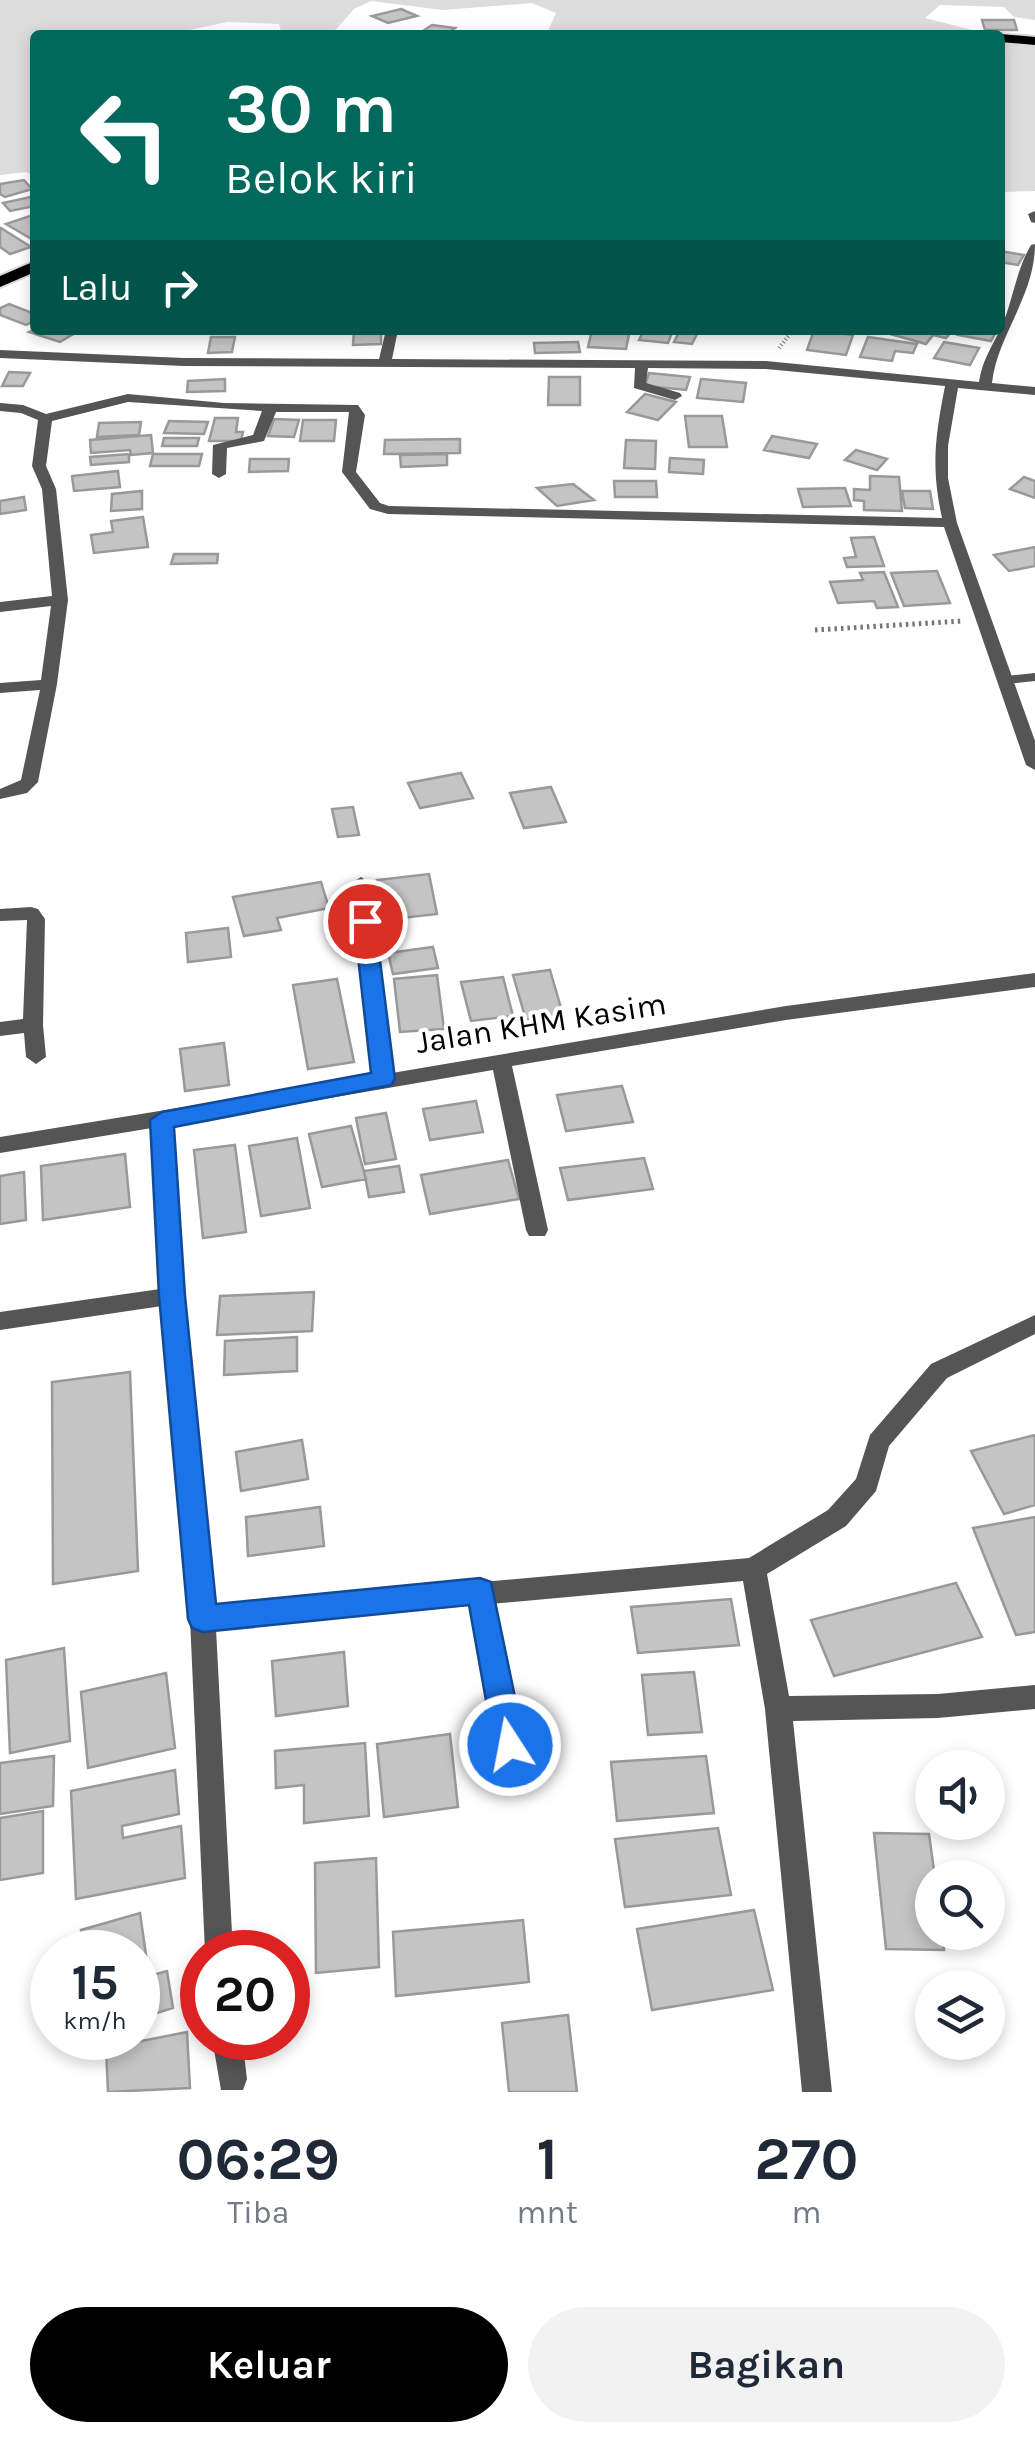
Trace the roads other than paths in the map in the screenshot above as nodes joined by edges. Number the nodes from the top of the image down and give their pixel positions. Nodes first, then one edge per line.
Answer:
1 (1005, 38) edge
2 (1035, 40) edge
3 (1035, 248) edge
4 (30, 268) edge
5 (0, 282) edge
6 (1005, 327) edge
7 (391, 335) edge
8 (1001, 335) edge
9 (0, 354) edge
10 (385, 362) junction
11 (642, 362) junction
12 (952, 384) junction
13 (985, 387) junction
14 (1035, 391) edge
15 (676, 396) dead end
16 (271, 406) junction
17 (0, 407) edge
18 (46, 418) junction
19 (219, 474) dead end
20 (950, 522) junction
21 (60, 600) junction
22 (0, 607) edge
23 (1035, 676) edge
24 (1006, 680) junction
25 (49, 684) junction
26 (0, 688) edge
27 (1035, 765) edge
28 (0, 794) edge
29 (361, 883) dead end
30 (0, 915) edge
31 (1035, 980) edge
32 (34, 1025) junction
33 (0, 1029) edge
34 (36, 1057) dead end
35 (501, 1061) junction
36 (383, 1079) junction
37 (162, 1120) junction
38 (0, 1146) edge
39 (537, 1230) dead end
40 (172, 1296) junction
41 (0, 1321) edge
42 (1035, 1324) edge
43 (753, 1569) junction
44 (480, 1591) junction
45 (203, 1619) junction
46 (1035, 1696) edge
47 (778, 1709) junction
48 (510, 1745) dead end
49 (218, 1930) edge
50 (230, 2060) edge
51 (232, 2079) dead end
52 (817, 2092) edge

1 - 2 highway
3 - 6 street
4 - 5 highway
7 - 10 street
8 - 13 street
9 - 10 street
10 - 11 street
11 - 12 street
11 - 15 street
12 - 13 street
12 - 20 street
13 - 14 street
16 - 18 street
16 - 19 street
16 - 20 street
17 - 18 street
18 - 21 street
20 - 24 street
21 - 22 street
21 - 25 street
23 - 24 lane
24 - 27 street
25 - 26 street
25 - 28 street
29 - 36 street
30 - 32 street
31 - 35 street, Jalan KHM Kasim
32 - 33 street
32 - 34 street
35 - 36 street, Jalan KHM Kasim
35 - 39 street
36 - 37 street, Jalan KHM Kasim
37 - 38 street, Jalan KHM Kasim
37 - 40 street
40 - 41 street
40 - 45 street
42 - 43 street
43 - 44 street
43 - 47 street
44 - 45 street
44 - 48 lane
45 - 49 street
46 - 47 street
47 - 52 street
50 - 51 street

